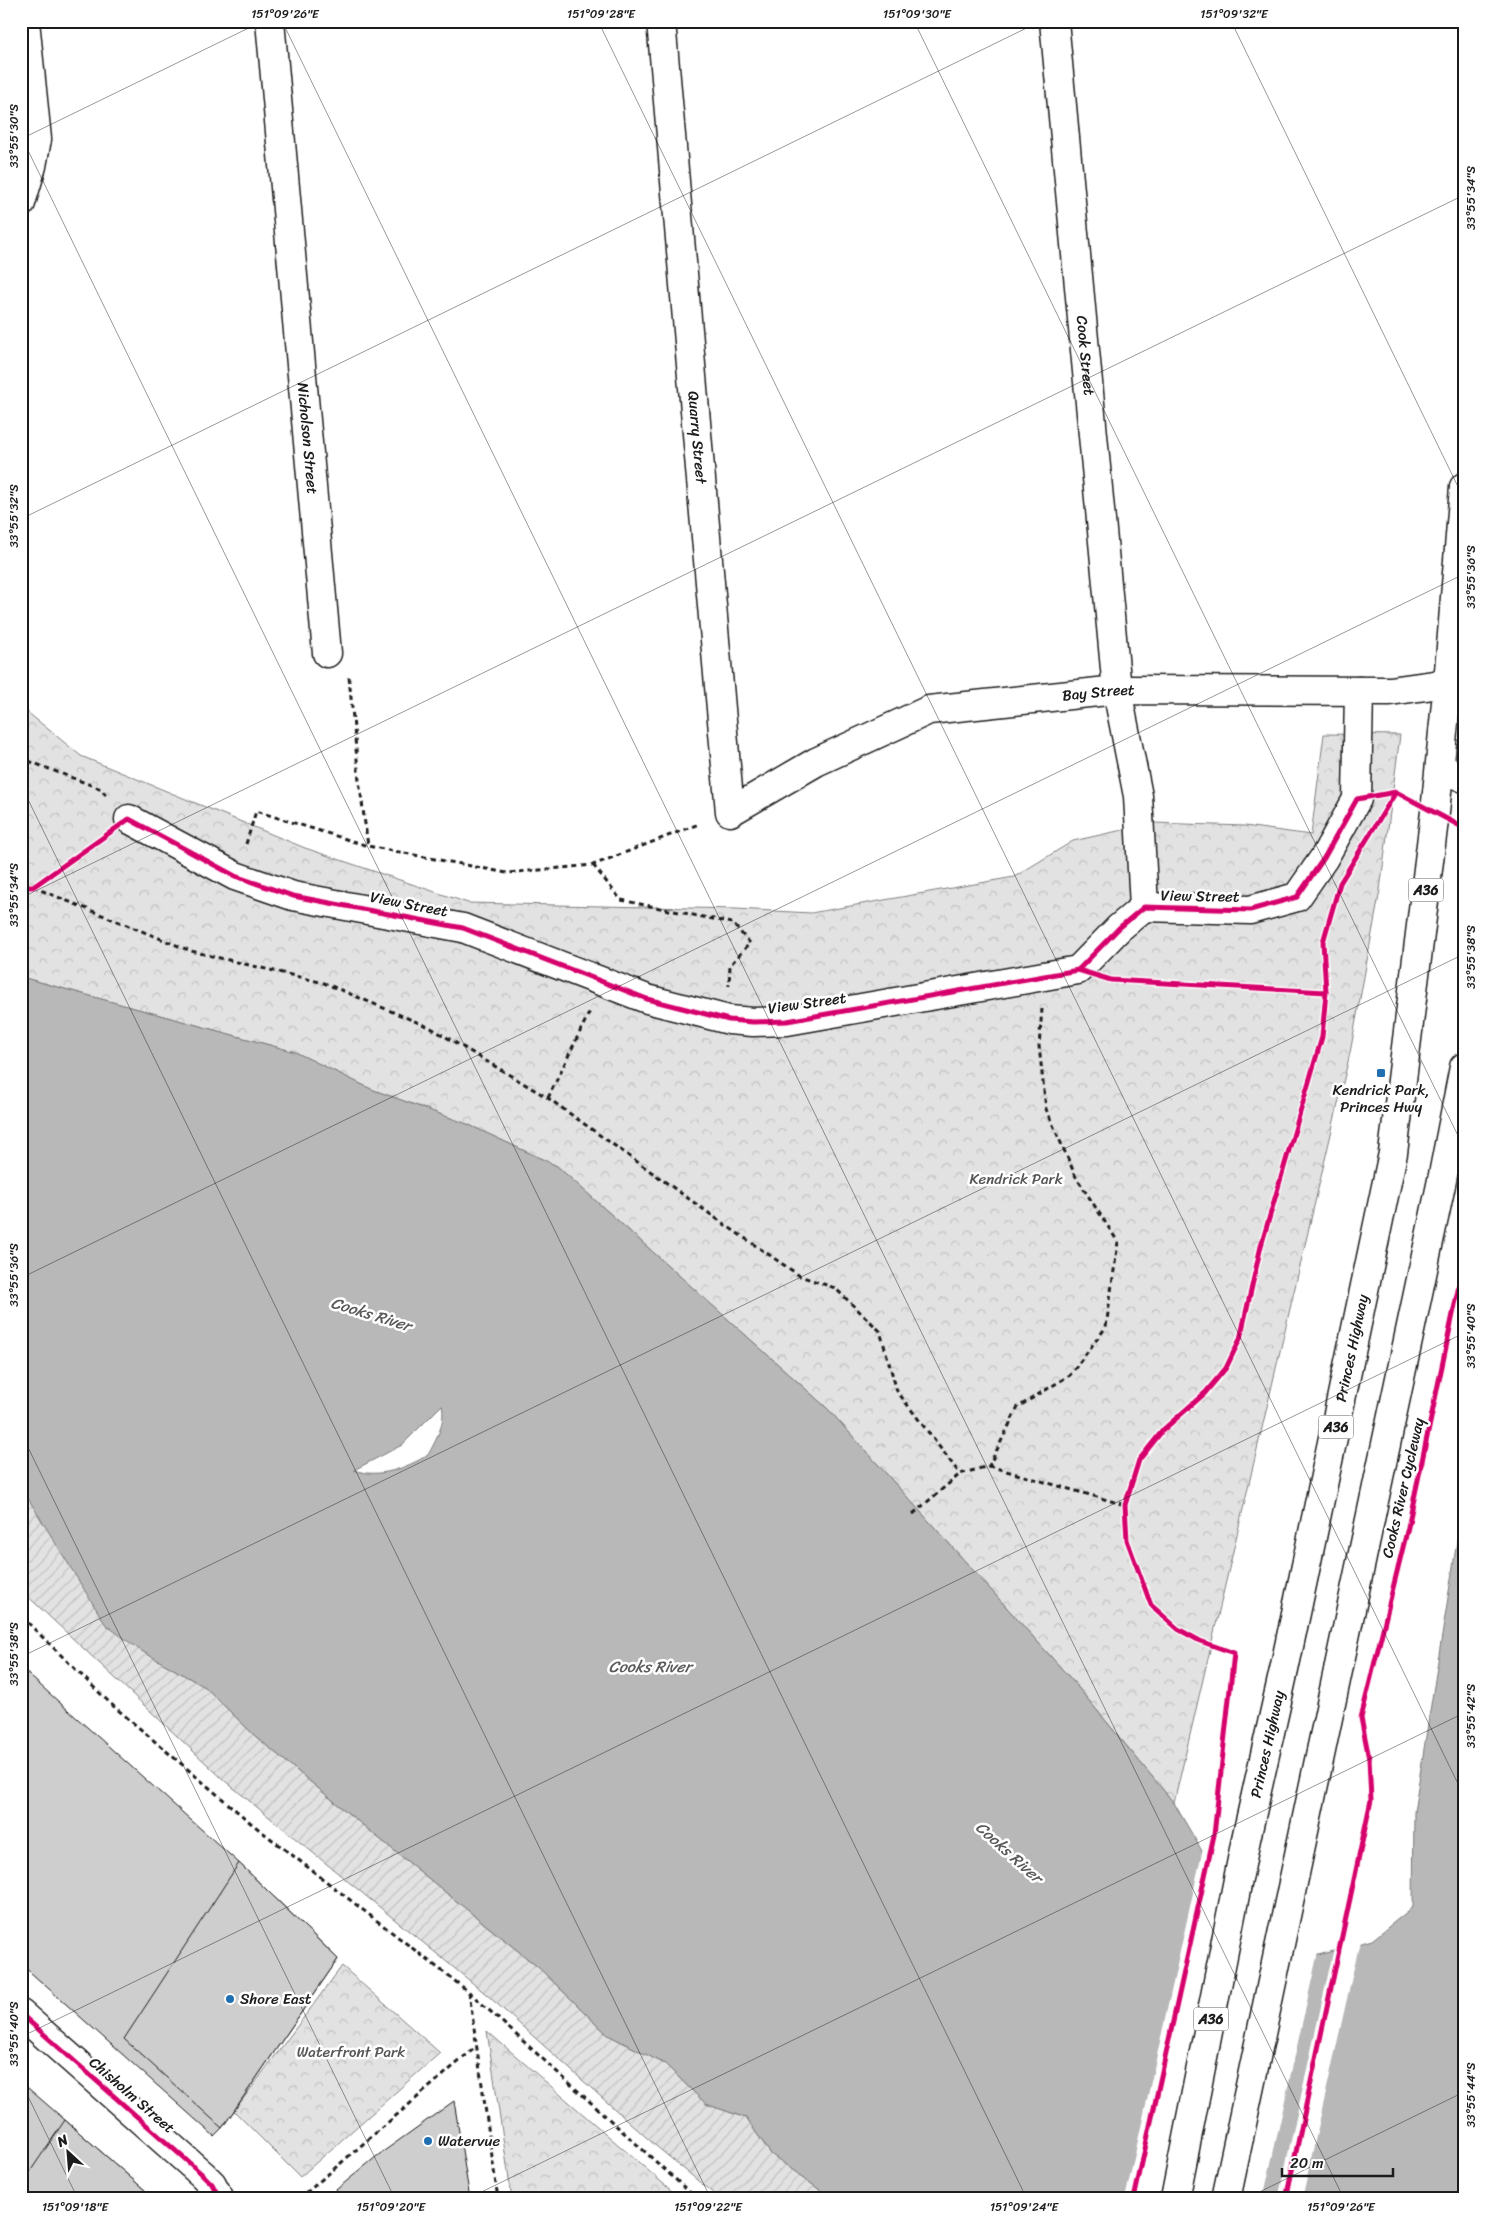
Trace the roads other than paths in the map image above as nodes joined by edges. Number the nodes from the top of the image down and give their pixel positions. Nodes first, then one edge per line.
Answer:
1 (25, 21) edge
2 (270, 21) edge
3 (661, 21) edge
4 (1054, 21) edge
5 (21, 203) edge
6 (1464, 487) edge
7 (327, 653) road end
8 (1448, 683) junction
9 (1117, 690) junction
10 (1359, 691) junction
11 (1452, 773) edge
12 (765, 790) joint
13 (129, 820) dead end
14 (1144, 907) junction
15 (1464, 1067) edge
16 (21, 2014) edge
17 (220, 2199) edge
18 (1175, 2199) edge
19 (1226, 2199) edge

1 - 5 main road
2 - 7 main road, Nicholson Street
3 - 12 main road, Quarry Street
4 - 9 main road, Cook Street
6 - 8 main road, Princes Highway / A36
8 - 10 main road, Bay Street
8 - 11 main road, Princes Highway / A36
9 - 10 main road, Bay Street
9 - 12 main road, Bay Street
9 - 14 main road, View Street
10 - 14 main road, View Street
11 - 18 main road, Princes Highway / A36
13 - 14 main road, View Street
15 - 19 main road
16 - 17 main road, Chisholm Street

